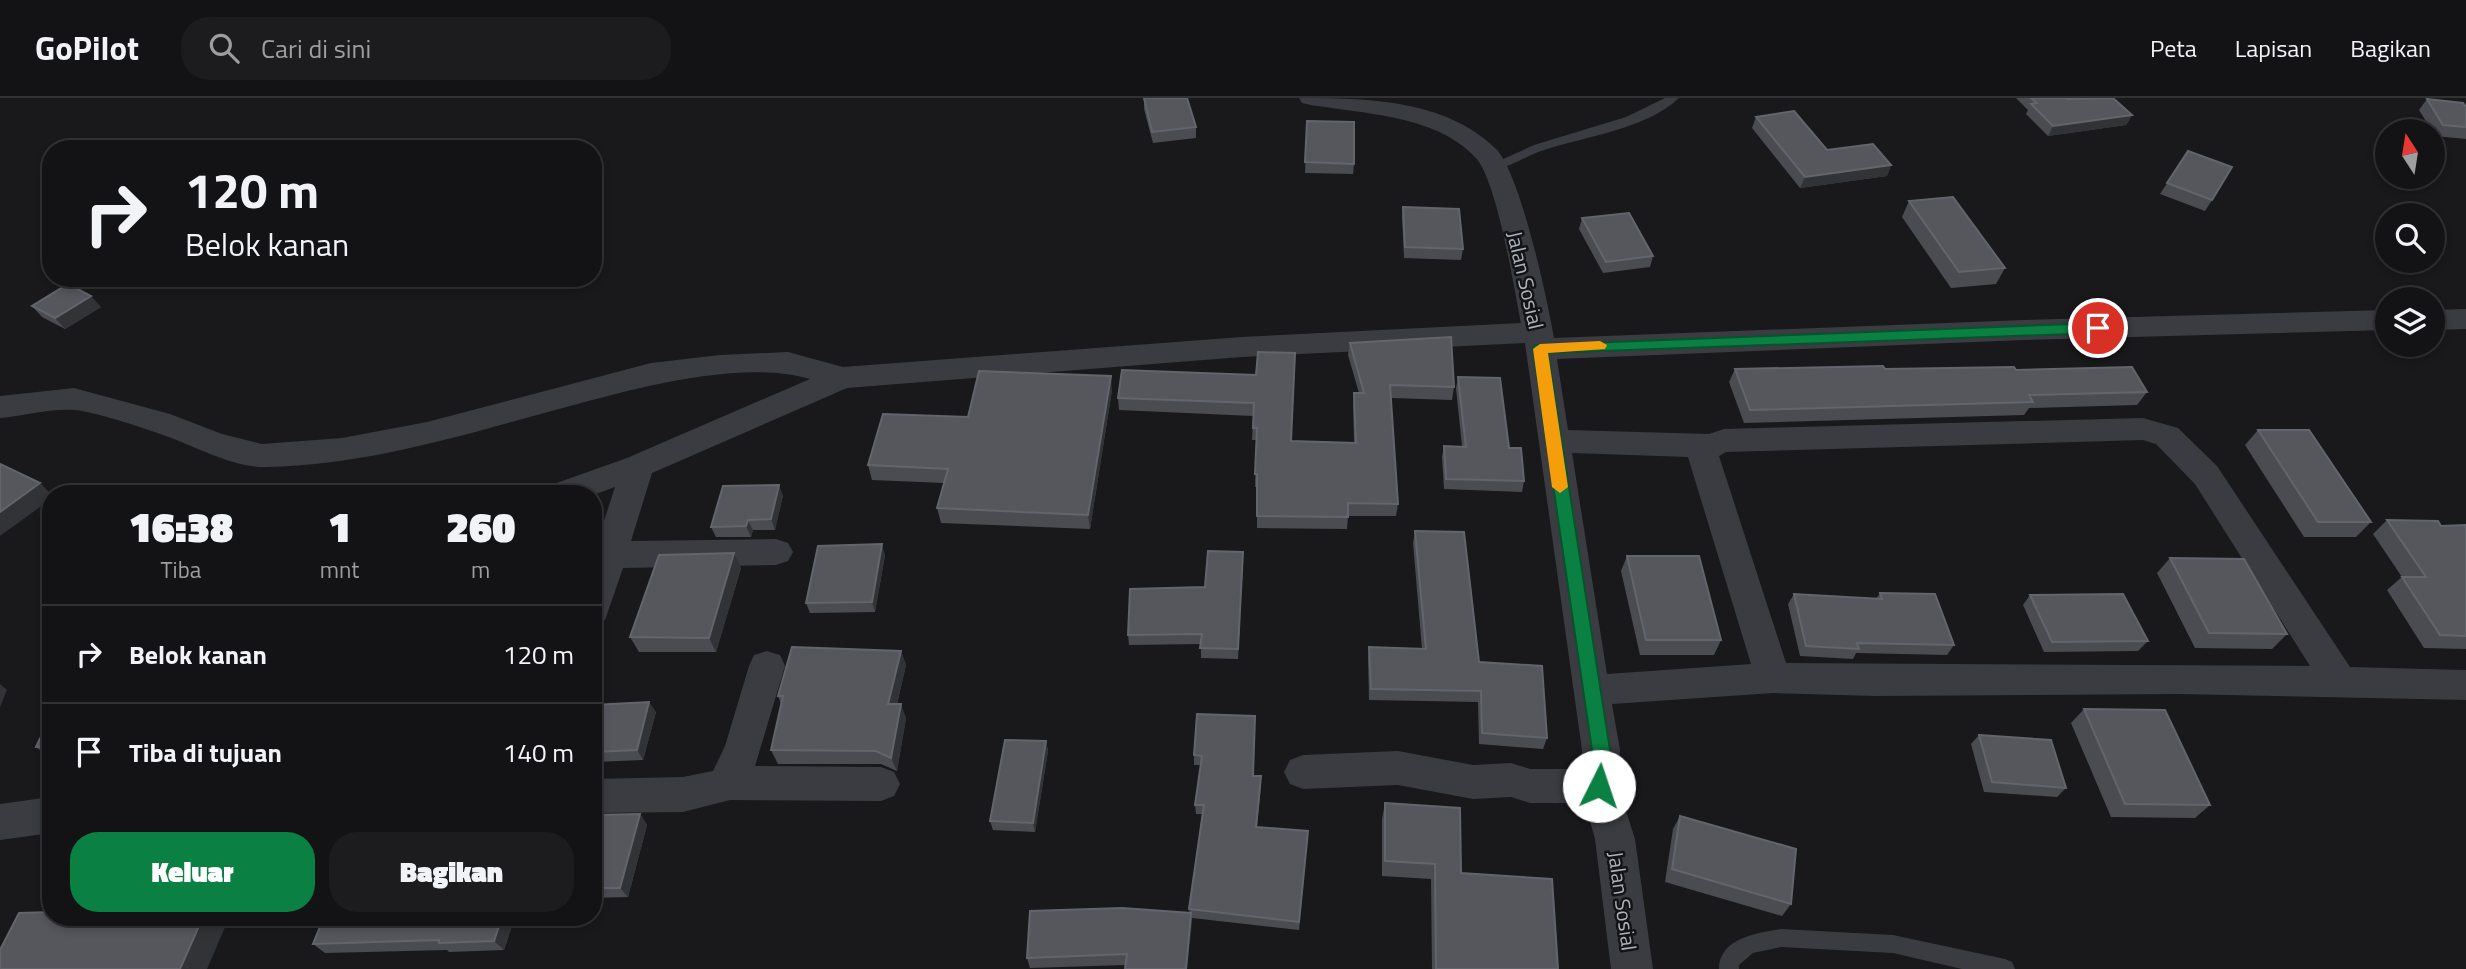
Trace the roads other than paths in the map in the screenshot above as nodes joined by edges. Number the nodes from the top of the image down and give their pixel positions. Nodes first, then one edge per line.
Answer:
1 (1311, 98) edge
2 (1672, 98) edge
3 (1410, 108) edge
4 (1494, 166) junction
5 (2466, 319) edge
6 (2375, 320) edge
7 (2445, 320) edge
8 (1539, 341) junction
9 (843, 378) junction
10 (0, 407) edge
11 (1553, 441) junction
12 (1710, 446) junction
13 (638, 466) junction
14 (586, 485) edge
15 (776, 552) dead end
16 (612, 555) junction
17 (602, 584) edge
18 (767, 666) dead end
19 (1773, 678) junction
20 (2341, 684) junction
21 (2466, 685) edge
22 (1591, 690) junction
23 (1303, 772) dead end
24 (726, 783) junction
25 (881, 784) dead end
26 (1599, 786) junction
27 (602, 796) edge
28 (42, 816) edge
29 (0, 822) edge
30 (1632, 969) edge
31 (1729, 969) edge
32 (2005, 969) edge

1 - 3 street, Jalan Sosial
2 - 4 lane
3 - 4 street, Jalan Sosial
4 - 8 street, Jalan Sosial
5 - 7 street
6 - 8 street
8 - 9 street
8 - 11 street, Jalan Sosial
9 - 10 street
9 - 13 street
11 - 12 street
11 - 22 street, Jalan Sosial
12 - 19 street
12 - 20 street
13 - 14 street
13 - 16 street
15 - 16 street
16 - 17 street
18 - 24 street
19 - 20 street
19 - 22 street
20 - 21 street
22 - 26 street, Jalan Sosial
23 - 26 street
24 - 25 street
24 - 27 street
26 - 30 street, Jalan Sosial
28 - 29 street
31 - 32 lane

